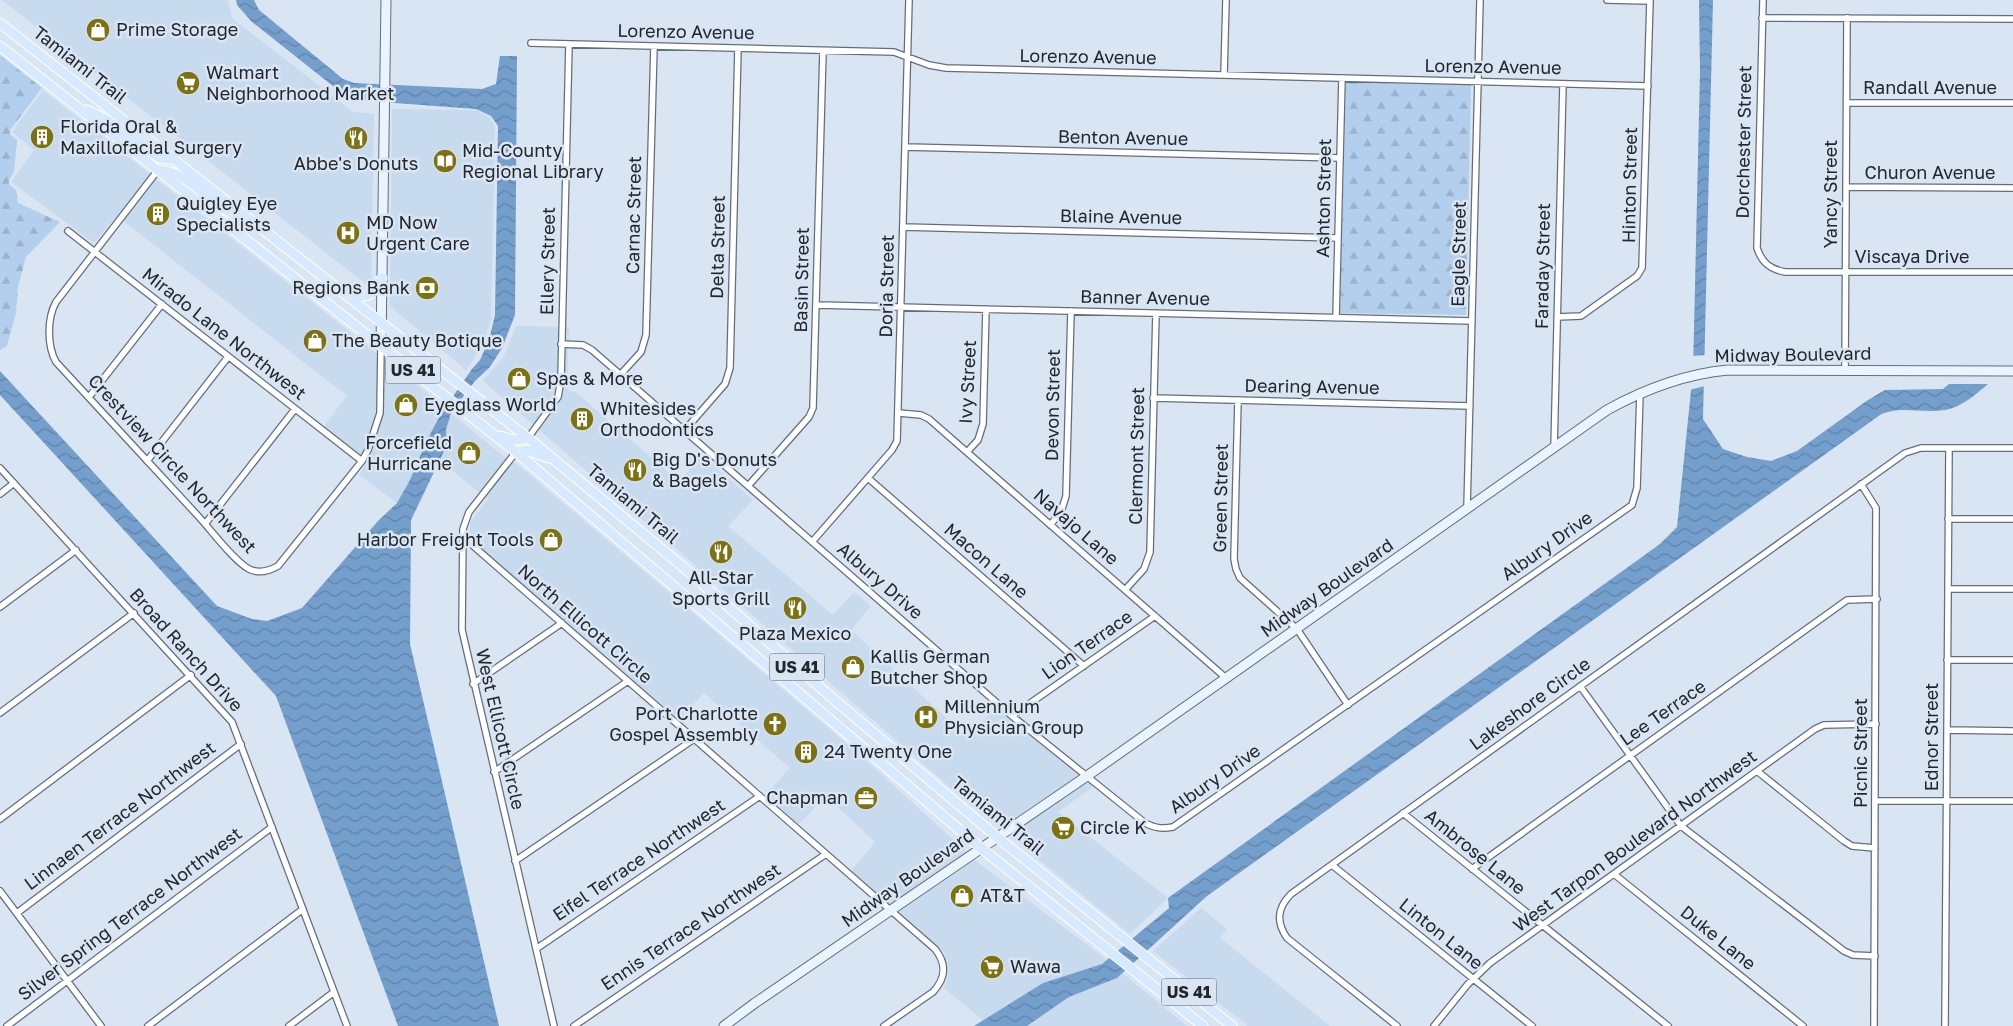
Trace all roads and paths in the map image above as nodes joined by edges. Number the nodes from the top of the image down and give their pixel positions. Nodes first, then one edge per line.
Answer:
1 (386, 0) edge
2 (909, 0) edge
3 (1226, 0) edge
4 (1480, 0) edge
5 (1607, 0) edge
6 (1763, 0) edge
7 (1650, 1) edge
8 (1762, 18) junction
9 (1847, 18) junction
10 (2013, 19) edge
11 (0, 23) edge
12 (531, 43) dead end
13 (569, 44) junction
14 (0, 46) edge
15 (654, 46) junction
16 (738, 48) junction
17 (823, 50) junction
18 (908, 58) junction
19 (1224, 75) junction
20 (1342, 78) junction
21 (1478, 82) junction
22 (1563, 84) junction
23 (1648, 86) junction
24 (67, 99) junction
25 (1847, 103) junction
26 (2013, 104) edge
27 (906, 147) junction
28 (1340, 158) junction
29 (174, 160) junction
30 (158, 170) junction
31 (1846, 187) junction
32 (2013, 188) edge
33 (903, 227) junction
34 (68, 231) dead end
35 (1338, 238) junction
36 (275, 239) junction
37 (95, 252) junction
38 (1782, 271) joint
39 (1846, 272) junction
40 (2013, 272) edge
41 (382, 278) junction
42 (352, 298) junction
43 (162, 304) junction
44 (817, 305) junction
45 (901, 307) junction
46 (986, 309) junction
47 (1071, 311) junction
48 (1156, 313) junction
49 (1336, 318) junction
50 (1557, 318) junction
51 (1472, 321) junction
52 (382, 322) junction
53 (561, 344) junction
54 (381, 345) junction
55 (228, 357) junction
56 (1845, 370) junction
57 (2013, 371) edge
58 (620, 375) junction
59 (1640, 393) junction
60 (89, 398) junction
61 (1153, 398) junction
62 (1238, 400) junction
63 (1470, 406) junction
64 (295, 409) junction
65 (899, 413) junction
66 (684, 431) junction
67 (494, 434) junction
68 (528, 438) junction
69 (1949, 448) junction
70 (2013, 448) edge
71 (1554, 449) junction
72 (516, 452) junction
73 (967, 452) junction
74 (147, 461) junction
75 (362, 461) junction
76 (557, 462) junction
77 (0, 468) edge
78 (868, 478) junction
79 (14, 483) junction
80 (1861, 484) junction
81 (748, 486) junction
82 (0, 494) edge
83 (1467, 510) junction
84 (1948, 518) junction
85 (2013, 519) edge
86 (205, 524) junction
87 (1050, 525) junction
88 (463, 537) junction
89 (812, 542) junction
90 (76, 550) junction
91 (1948, 589) junction
92 (1125, 590) junction
93 (2013, 590) edge
94 (1877, 599) junction
95 (0, 607) edge
96 (134, 613) junction
97 (1155, 616) junction
98 (562, 624) junction
99 (1297, 629) junction
100 (1947, 660) junction
101 (2013, 660) edge
102 (1084, 666) junction
103 (191, 676) junction
104 (1226, 678) junction
105 (628, 681) junction
106 (473, 684) junction
107 (1580, 686) junction
108 (1348, 705) junction
109 (0, 713) edge
110 (1012, 716) junction
111 (1876, 724) junction
112 (1947, 730) junction
113 (2013, 731) edge
114 (694, 739) junction
115 (241, 744) junction
116 (1630, 755) junction
117 (494, 772) junction
118 (1757, 772) junction
119 (1087, 776) junction
120 (760, 796) junction
121 (1876, 801) junction
122 (1946, 801) junction
123 (2013, 801) edge
124 (1403, 814) junction
125 (0, 819) edge
126 (1681, 826) junction
127 (272, 827) junction
128 (997, 837) junction
129 (981, 848) junction
130 (1875, 848) junction
131 (826, 854) junction
132 (515, 861) junction
133 (1332, 865) junction
134 (1472, 868) junction
135 (1614, 874) junction
136 (0, 891) edge
137 (303, 909) junction
138 (891, 910) junction
139 (17, 913) junction
140 (1543, 926) junction
141 (536, 949) junction
142 (1875, 956) junction
143 (1473, 978) junction
144 (67, 980) junction
145 (334, 992) junction
146 (7, 1026) edge
147 (101, 1026) edge
148 (148, 1026) edge
149 (289, 1026) edge
150 (347, 1026) edge
151 (554, 1026) edge
152 (574, 1026) edge
153 (724, 1026) edge
154 (884, 1026) edge
155 (1202, 1026) edge
156 (1232, 1026) edge
157 (1397, 1026) edge
158 (1434, 1026) edge
159 (1532, 1026) edge
160 (1668, 1026) edge
161 (1803, 1026) edge
162 (1874, 1026) edge
163 (1945, 1026) edge

1 - 41 street
2 - 18 street, Doria Street
3 - 19 street
4 - 21 street, Eagle Street
5 - 7 street
6 - 8 street, Dorchester Street
7 - 23 street, Hinton Street
8 - 9 street
8 - 38 street, Dorchester Street
9 - 10 street
9 - 25 street, Yancy Street
11 - 29 main road, Tamiami Trail / US 41
12 - 13 street, Lorenzo Avenue
13 - 15 street, Lorenzo Avenue
13 - 53 street, Ellery Street
14 - 24 main road, Tamiami Trail / US 41
15 - 16 street, Lorenzo Avenue
15 - 58 street, Carnac Street
16 - 17 street, Lorenzo Avenue
16 - 66 street, Delta Street
17 - 18 street, Lorenzo Avenue
17 - 44 street, Basin Street
18 - 19 street, Lorenzo Avenue
18 - 27 street, Doria Street
19 - 20 street, Lorenzo Avenue
20 - 21 street, Lorenzo Avenue
20 - 28 street, Ashton Street
21 - 22 street, Lorenzo Avenue
21 - 51 street, Eagle Street
22 - 23 street, Lorenzo Avenue
22 - 50 street, Faraday Street
23 - 50 street, Hinton Street
24 - 29 main road
24 - 30 main road, Tamiami Trail / US 41
25 - 26 street, Randall Avenue
25 - 31 street, Yancy Street
27 - 28 street, Benton Avenue
27 - 33 street, Doria Street
28 - 35 street, Ashton Street
29 - 36 main road, Tamiami Trail / US 41
30 - 36 main road
30 - 37 street, Crestview Circle Northwest
30 - 54 main road, Tamiami Trail / US 41
31 - 32 street, Churon Avenue
31 - 39 street, Yancy Street
33 - 35 street, Blaine Avenue
33 - 45 street, Doria Street
34 - 37 street, Mirado Lane Northwest
35 - 49 street, Ashton Street
36 - 42 main road, Tamiami Trail / US 41
37 - 43 street, Mirado Lane Northwest
37 - 60 street, Crestview Circle Northwest
38 - 39 street, Viscaya Drive
39 - 40 street, Viscaya Drive
39 - 56 street, Yancy Street
41 - 42 main road
41 - 52 street
42 - 52 main road, Tamiami Trail / US 41
43 - 55 street, Mirado Lane Northwest
43 - 60 street
44 - 45 street, Banner Avenue
44 - 81 street, Basin Street
45 - 46 street, Banner Avenue
45 - 65 street, Doria Street
46 - 47 street, Banner Avenue
46 - 73 street, Ivy Street
47 - 48 street, Banner Avenue
47 - 87 street, Devon Street
48 - 49 street, Banner Avenue
48 - 61 street, Clermont Street
49 - 51 street, Banner Avenue
50 - 71 street, Faraday Street
51 - 63 street, Eagle Street
52 - 54 street
52 - 68 main road, Tamiami Trail / US 41
53 - 58 street, Albury Drive
53 - 68 street, Ellery Street
54 - 67 main road, Tamiami Trail / US 41
54 - 75 street, Crestview Circle Northwest
55 - 64 street, Mirado Lane Northwest
55 - 74 street
56 - 57 street, Midway Boulevard
56 - 59 street, Midway Boulevard
58 - 66 street, Albury Drive
59 - 71 street, Midway Boulevard
59 - 108 street, Albury Drive
60 - 74 street, Crestview Circle Northwest
61 - 62 street, Dearing Avenue
61 - 92 street, Clermont Street
62 - 63 street, Dearing Avenue
62 - 99 street, Green Street
63 - 83 street, Eagle Street
64 - 75 street, Mirado Lane Northwest
64 - 86 street
65 - 73 street, Navajo Lane
65 - 78 street, Doria Street
66 - 81 street, Albury Drive
67 - 68 main road
67 - 72 main road, Tamiami Trail / US 41
68 - 76 main road, Tamiami Trail / US 41
69 - 70 street, Lakeshore Circle
69 - 80 street, Lakeshore Circle
69 - 84 street, Ednor Street
71 - 83 street, Midway Boulevard
72 - 76 main road
72 - 88 street, West Ellicott Circle
72 - 129 main road, Tamiami Trail / US 41
73 - 87 street, Navajo Lane
74 - 86 street, Crestview Circle Northwest
75 - 86 street, Crestview Circle Northwest
76 - 128 main road, Tamiami Trail / US 41
77 - 79 street, Broad Ranch Drive
78 - 89 street, Doria Street
78 - 102 street, Macon Lane
79 - 82 street
79 - 90 street, Broad Ranch Drive
80 - 94 street, Picnic Street
80 - 107 street, Lakeshore Circle
81 - 89 street, Albury Drive
83 - 99 street, Midway Boulevard
84 - 85 street
84 - 91 street, Ednor Street
87 - 92 street, Navajo Lane
88 - 98 street, North Ellicott Circle
88 - 106 street, West Ellicott Circle
89 - 110 street, Albury Drive
90 - 95 street
90 - 96 street, Broad Ranch Drive
91 - 93 street
91 - 100 street, Ednor Street
92 - 97 street, Navajo Lane
94 - 111 street, Picnic Street
94 - 116 street, Lee Terrace
96 - 103 street, Broad Ranch Drive
96 - 109 street
97 - 102 street, Lion Terrace
97 - 104 street, Navajo Lane
98 - 105 street, North Ellicott Circle
98 - 106 street
99 - 104 street, Midway Boulevard
99 - 108 street, Green Street
100 - 101 street
100 - 112 street, Ednor Street
102 - 110 street, Lion Terrace
103 - 115 street, Broad Ranch Drive
103 - 125 street
104 - 119 street, Midway Boulevard
105 - 114 street, North Ellicott Circle
105 - 117 street
106 - 117 street, West Ellicott Circle
107 - 116 street
107 - 124 street, Lakeshore Circle
108 - 119 street, Albury Drive
110 - 119 street, Albury Drive
111 - 118 street, West Tarpon Boulevard Northwest
111 - 121 street, Picnic Street
112 - 113 street
112 - 122 street, Ednor Street
114 - 120 street, North Ellicott Circle
114 - 132 street
115 - 127 street, Broad Ranch Drive
115 - 139 street, Linnaen Terrace Northwest
116 - 126 street
116 - 134 street, Lee Terrace
117 - 132 street, West Ellicott Circle
118 - 126 street, West Tarpon Boulevard Northwest
118 - 130 street
119 - 128 street, Midway Boulevard
120 - 131 street, North Ellicott Circle
120 - 141 street, Eifel Terrace Northwest
121 - 122 street
121 - 130 street, Picnic Street
122 - 123 street
122 - 163 street, Ednor Street
124 - 133 street, Lakeshore Circle
124 - 134 street, Ambrose Lane
126 - 135 street, West Tarpon Boulevard Northwest
126 - 142 street
127 - 137 street, Broad Ranch Drive
127 - 144 street, Silver Spring Terrace Northwest
128 - 129 street, Midway Boulevard
128 - 156 main road, Tamiami Trail / US 41
129 - 138 street, Midway Boulevard
129 - 155 main road, Tamiami Trail / US 41
130 - 142 street, Picnic Street
131 - 138 street, North Ellicott Circle
131 - 152 street, Ennis Terrace Northwest
132 - 141 street, West Ellicott Circle
133 - 143 street, Linton Lane
133 - 157 street, Lakeshore Circle
134 - 140 street, Ambrose Lane
135 - 140 street, West Tarpon Boulevard Northwest
135 - 161 street, Duke Lane
136 - 139 street
137 - 145 street, Broad Ranch Drive
137 - 148 street
138 - 153 street, Midway Boulevard
138 - 154 street, North Ellicott Circle
139 - 144 street
140 - 143 street, West Tarpon Boulevard Northwest
140 - 160 street, Ambrose Lane
141 - 151 street, West Ellicott Circle
142 - 162 street, Picnic Street
143 - 158 street, West Tarpon Boulevard Northwest
143 - 159 street, Linton Lane
144 - 146 street, Silver Spring Terrace Northwest
144 - 147 street
145 - 149 street
145 - 150 street, Broad Ranch Drive

